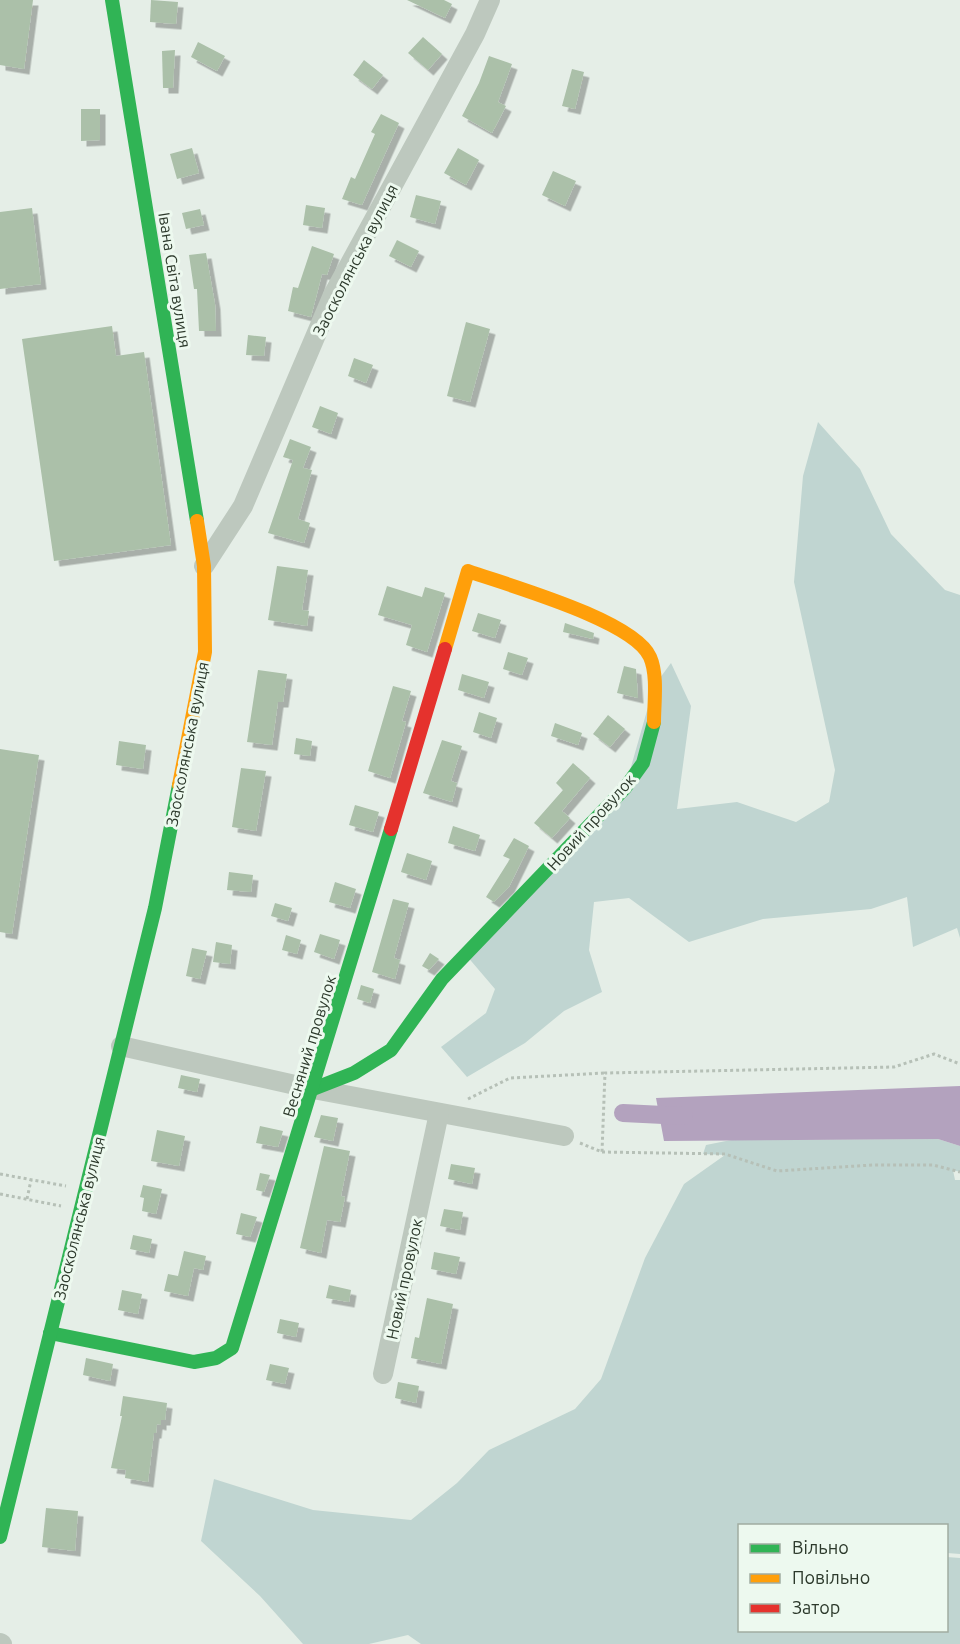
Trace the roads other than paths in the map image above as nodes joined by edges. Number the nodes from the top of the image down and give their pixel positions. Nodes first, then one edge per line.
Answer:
1 (112, 0) edge
2 (490, 0) edge
3 (204, 566) junction
4 (468, 572) joint
5 (121, 1046) junction
6 (314, 1089) junction
7 (439, 1113) junction
8 (564, 1136) road end
9 (50, 1333) junction
10 (383, 1374) dead end
11 (0, 1537) edge

1 - 3 street, Івана Світа вулиця
2 - 3 street, Заосколянська вулиця
3 - 5 street, Заосколянська вулиця
4 - 6 street, Весняний провулок
4 - 6 street, Новий провулок
5 - 6 street
5 - 9 street, Заосколянська вулиця
6 - 7 street
6 - 9 street, Весняний провулок
7 - 8 street
7 - 10 street, Новий провулок
9 - 11 street, Заосколянська вулиця

